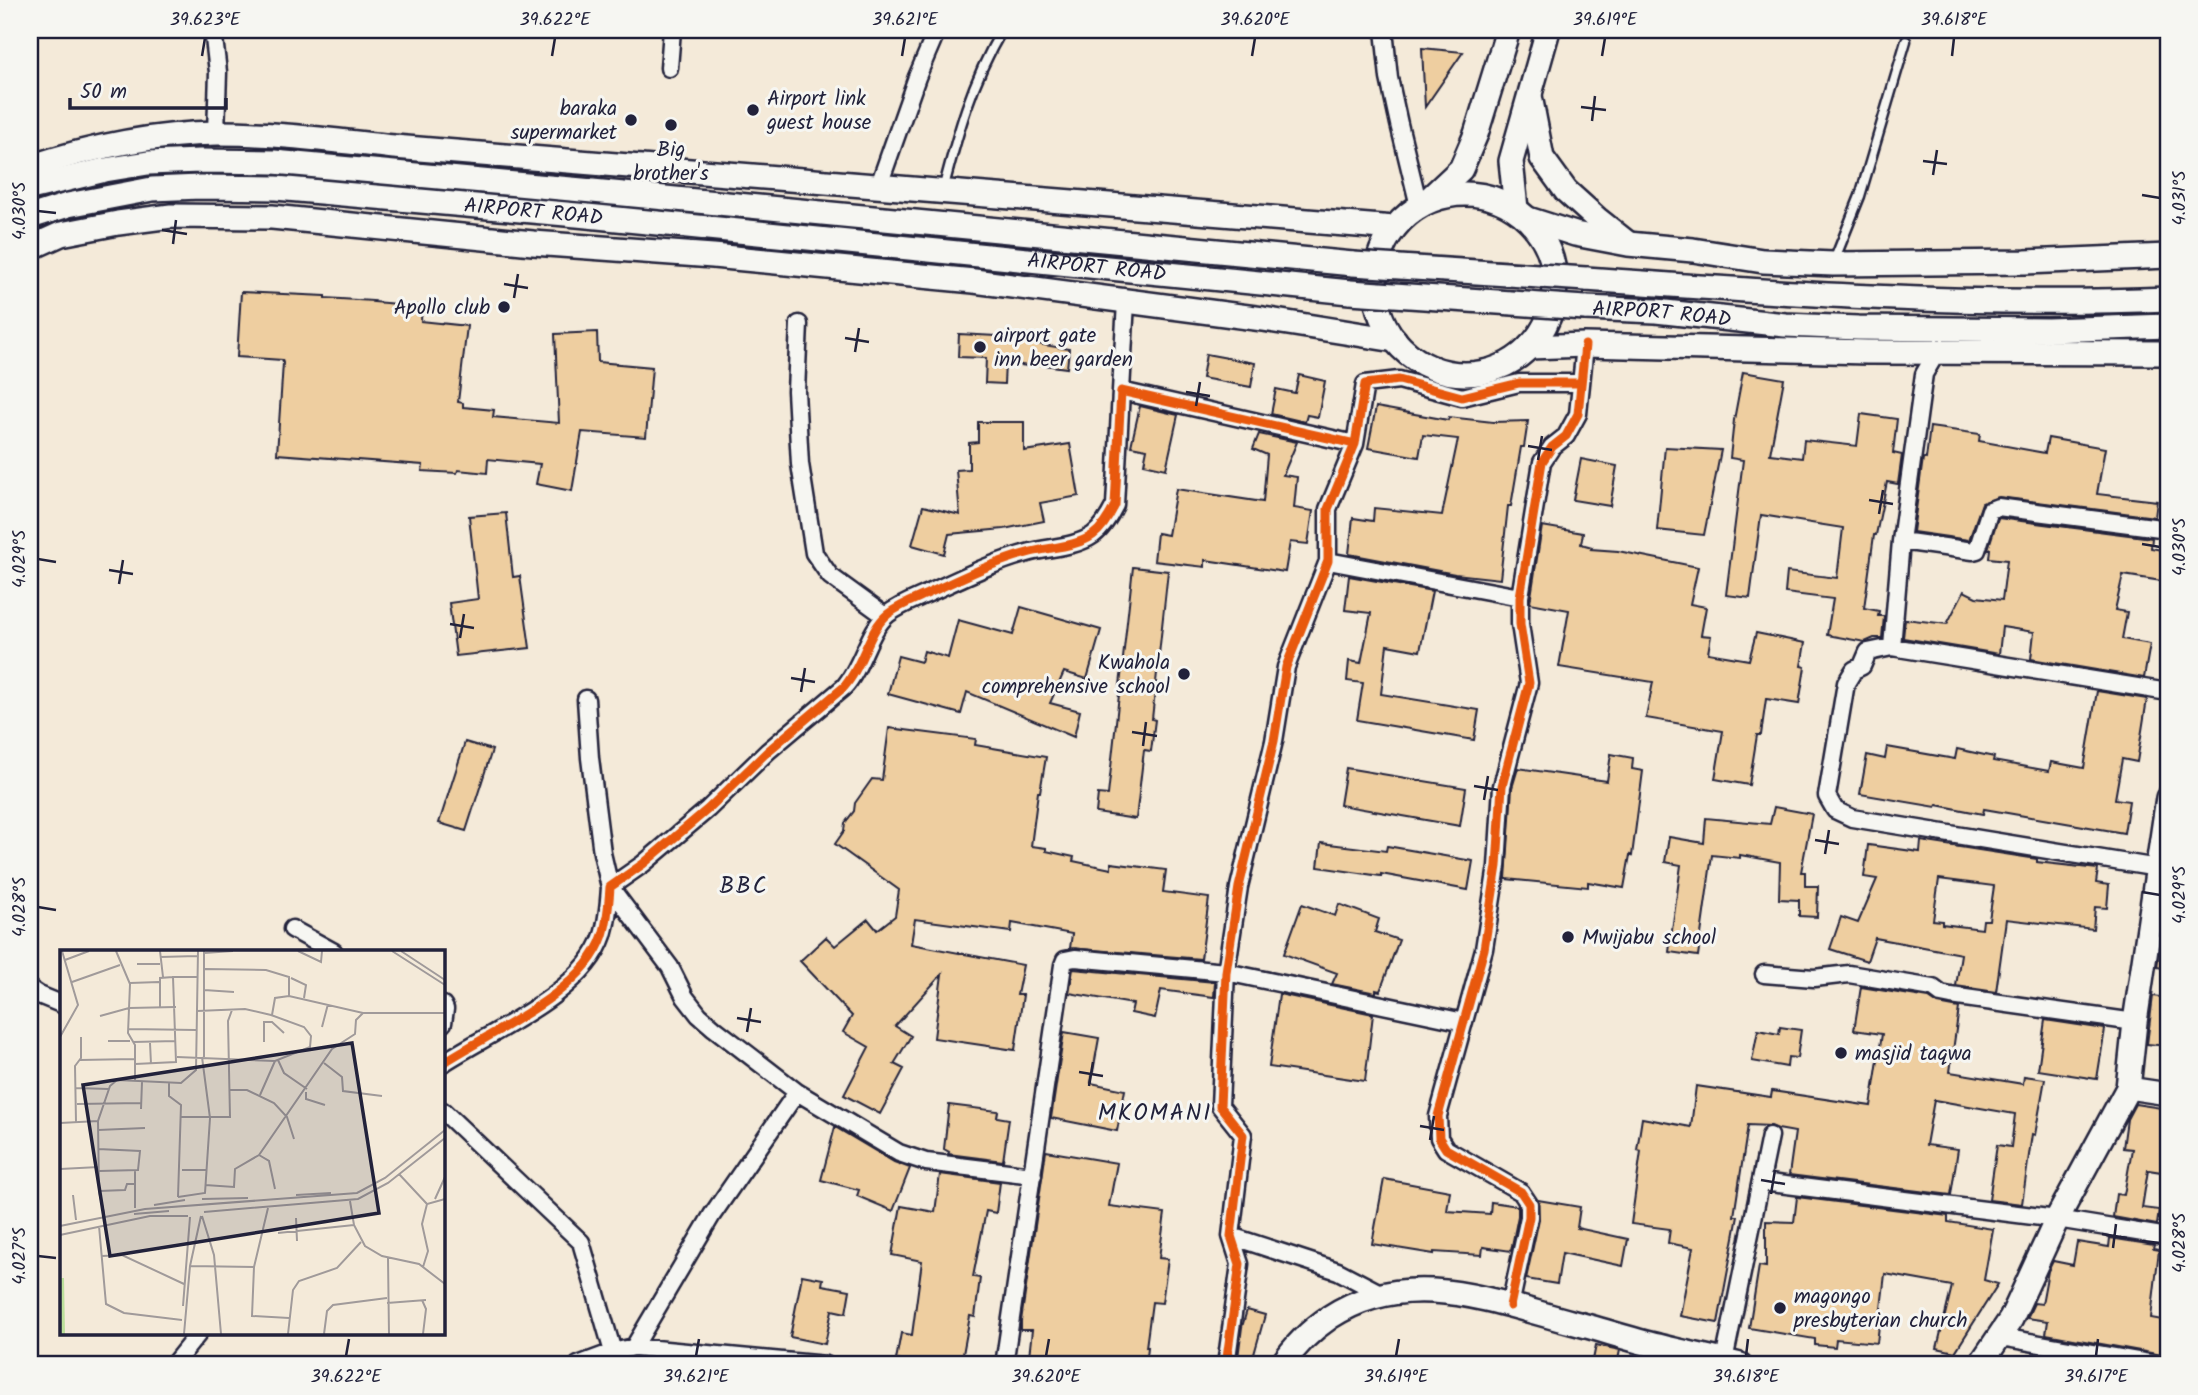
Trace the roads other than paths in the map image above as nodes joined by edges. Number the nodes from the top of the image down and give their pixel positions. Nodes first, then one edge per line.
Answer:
1 (214, 30) edge
2 (672, 30) edge
3 (937, 30) edge
4 (1002, 30) edge
5 (1384, 30) edge
6 (1508, 30) edge
7 (1548, 30) edge
8 (1906, 41) dead end
9 (669, 68) dead end
10 (1530, 96) junction
11 (216, 133) junction
12 (30, 167) edge
13 (880, 185) junction
14 (30, 188) edge
15 (943, 190) junction
16 (1423, 204) junction
17 (1522, 214) junction
18 (30, 217) edge
19 (1394, 228) junction
20 (1628, 244) junction
21 (30, 248) edge
22 (2168, 256) edge
23 (1833, 264) junction
24 (2166, 299) edge
25 (1126, 302) junction
26 (799, 324) dead end
27 (2168, 326) edge
28 (1395, 340) junction
29 (1585, 345) junction
30 (1529, 347) junction
31 (1937, 352) junction
32 (2168, 353) edge
33 (1581, 383) junction
34 (1121, 391) junction
35 (1355, 444) junction
36 (2168, 529) edge
37 (1901, 541) junction
38 (1328, 561) junction
39 (1520, 597) junction
40 (886, 616) junction
41 (1892, 647) junction
42 (2168, 692) edge
43 (586, 699) dead end
44 (2168, 798) edge
45 (2158, 868) junction
46 (610, 887) junction
47 (292, 929) dead end
48 (330, 950) edge
49 (1226, 972) junction
50 (1764, 974) dead end
51 (30, 989) edge
52 (60, 1004) edge
53 (1464, 1022) junction
54 (2135, 1022) junction
55 (444, 1062) edge
56 (2128, 1088) junction
57 (797, 1092) junction
58 (2168, 1094) edge
59 (444, 1112) edge
60 (1770, 1136) dead end
61 (1033, 1175) junction
62 (1762, 1182) junction
63 (2057, 1219) junction
64 (1231, 1236) junction
65 (2168, 1237) edge
66 (1381, 1294) junction
67 (1510, 1306) junction
68 (196, 1336) edge
69 (2001, 1337) junction
70 (634, 1347) junction
71 (613, 1352) junction
72 (1732, 1363) edge
73 (173, 1365) edge
74 (578, 1365) edge
75 (825, 1365) edge
76 (1004, 1365) edge
77 (1226, 1365) edge
78 (1282, 1365) edge
79 (1980, 1365) edge
80 (2160, 1365) edge

1 - 11 street
2 - 9 street
3 - 13 street
4 - 15 lane
5 - 16 street
6 - 16 main road
7 - 10 main road
8 - 23 lane
10 - 17 main road
10 - 20 main road
11 - 12 main road
11 - 13 main road
13 - 15 main road
14 - 24 main road, AIRPORT ROAD, bridge
15 - 19 main road
16 - 17 main road
16 - 19 main road
17 - 20 main road
17 - 30 main road
18 - 27 main road, AIRPORT ROAD, bridge
19 - 28 main road
20 - 23 main road
21 - 25 main road
22 - 23 main road
25 - 28 main road
25 - 34 street
26 - 40 street
28 - 30 main road
29 - 30 main road
29 - 31 main road
29 - 33 street
31 - 32 main road
31 - 37 street
33 - 35 street
33 - 39 street
34 - 35 street
34 - 40 street
35 - 38 street
36 - 37 street
37 - 41 street
38 - 39 street
38 - 49 street
39 - 53 street
40 - 46 street
41 - 42 street
41 - 45 street
43 - 46 street
44 - 45 main road
45 - 54 main road
46 - 55 street
46 - 57 street
47 - 48 street
49 - 53 street
49 - 61 street
49 - 64 street
50 - 54 street
51 - 52 street
53 - 67 street
54 - 56 main road
56 - 58 street
56 - 63 main road
57 - 61 street
57 - 70 street
59 - 71 street
60 - 62 street
61 - 76 street
62 - 63 street
62 - 72 street
63 - 65 street
63 - 69 main road
64 - 66 street
64 - 77 street
66 - 67 main road
66 - 78 main road
67 - 72 main road
68 - 73 street
69 - 79 main road
69 - 80 street
70 - 71 street
70 - 75 street
71 - 74 street

